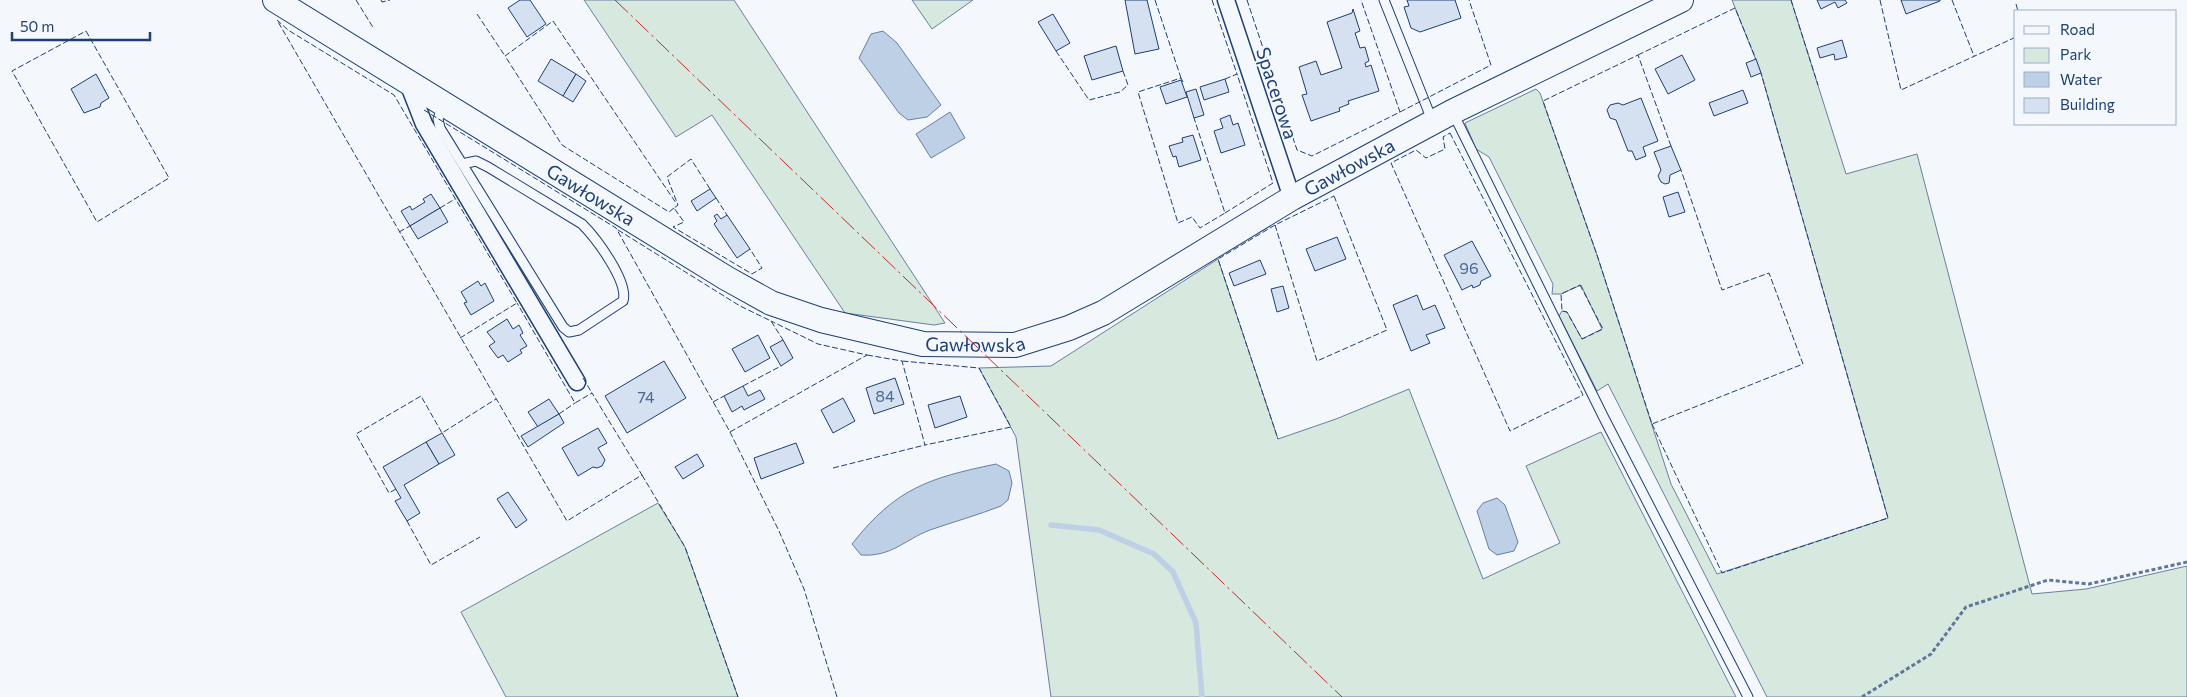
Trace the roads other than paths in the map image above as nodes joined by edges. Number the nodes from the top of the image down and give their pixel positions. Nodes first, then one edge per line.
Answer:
1 (274, 0) edge
2 (1226, 0) edge
3 (1384, 0) edge
4 (1681, 0) edge
5 (408, 82) junction
6 (443, 104) junction
7 (1443, 118) junction
8 (462, 164) junction
9 (1292, 198) junction
10 (577, 382) dead end
11 (1748, 697) edge

1 - 5 street, Gawłowska
2 - 9 street, Spacerowa
3 - 7 lane
4 - 7 street, Gawłowska
5 - 6 street, Gawłowska
5 - 10 street
6 - 8 lane
6 - 9 street, Gawłowska
7 - 9 street, Gawłowska
7 - 11 lane
8 - 8 lane

